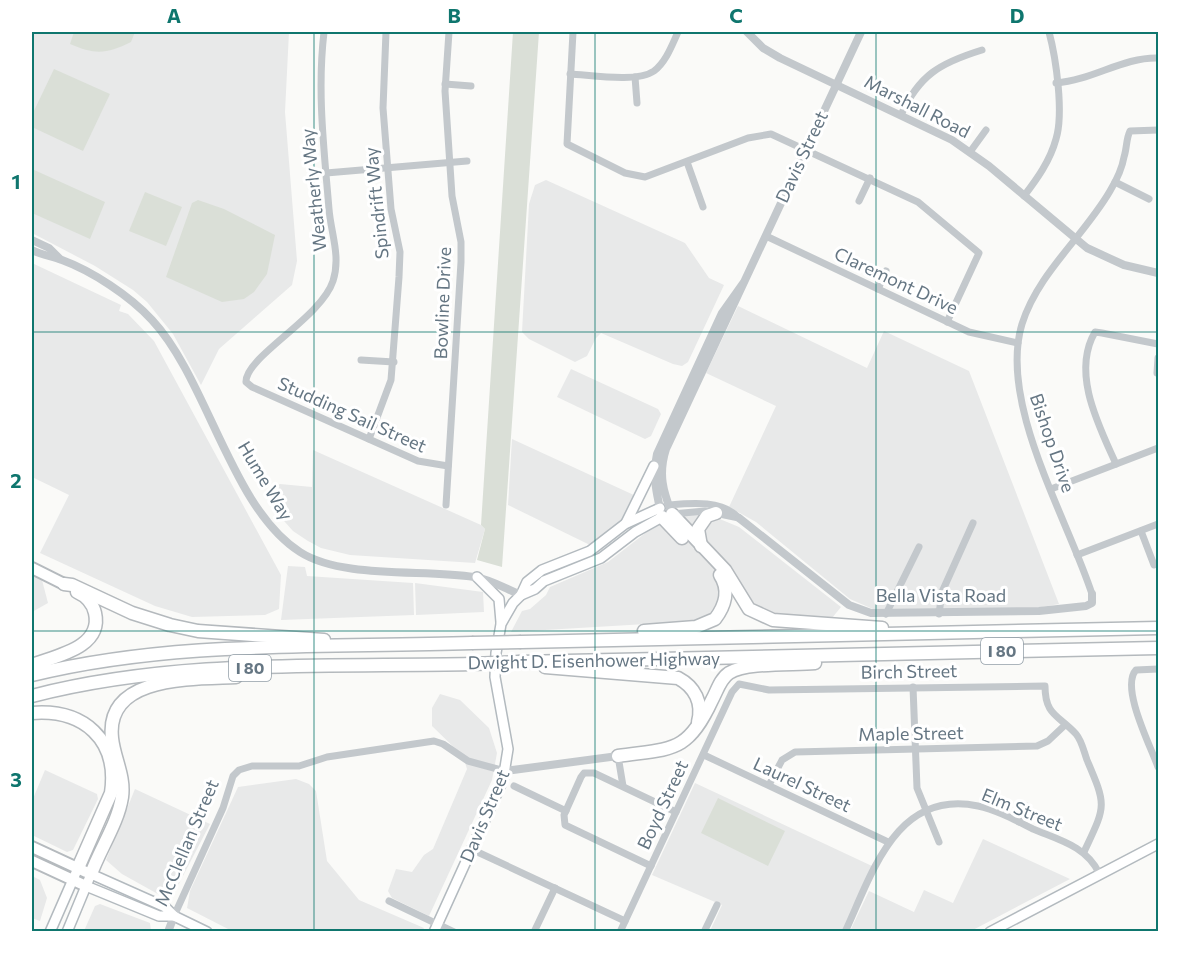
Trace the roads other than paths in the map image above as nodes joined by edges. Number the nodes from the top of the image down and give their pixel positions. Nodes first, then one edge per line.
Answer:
1 (324, 32) edge
2 (386, 32) edge
3 (449, 32) edge
4 (573, 32) edge
5 (678, 32) edge
6 (747, 32) edge
7 (861, 32) edge
8 (1049, 32) edge
9 (982, 50) dead end
10 (1158, 58) edge
11 (570, 74) junction
12 (635, 77) junction
13 (1056, 83) junction
14 (445, 84) junction
15 (836, 84) junction
16 (471, 86) dead end
17 (637, 103) dead end
18 (901, 115) junction
19 (986, 130) dead end
20 (1158, 130) edge
21 (806, 149) junction
22 (970, 152) junction
23 (467, 161) dead end
24 (687, 162) junction
25 (450, 163) junction
26 (388, 168) junction
27 (326, 173) junction
28 (870, 178) junction
29 (1115, 182) junction
30 (1024, 196) junction
31 (1149, 199) dead end
32 (859, 201) dead end
33 (703, 207) dead end
34 (765, 236) junction
35 (32, 240) edge
36 (1075, 240) junction
37 (32, 250) edge
38 (61, 260) junction
39 (886, 271) dead end
40 (1158, 273) edge
41 (744, 282) junction
42 (878, 289) junction
43 (947, 322) junction
44 (1018, 343) junction
45 (1158, 344) edge
46 (1158, 358) edge
47 (362, 360) dead end
48 (394, 362) junction
49 (1157, 373) edge
50 (246, 382) joint
51 (369, 439) junction
52 (1158, 448) edge
53 (1116, 464) junction
54 (448, 466) junction
55 (654, 466) junction
56 (1052, 489) junction
57 (446, 505) dead end
58 (666, 511) junction
59 (716, 513) junction
60 (739, 518) junction
61 (973, 523) dead end
62 (1158, 524) edge
63 (625, 525) junction
64 (1141, 531) junction
65 (701, 546) junction
66 (919, 547) dead end
67 (1077, 555) junction
68 (1154, 565) dead end
69 (32, 568) edge
70 (477, 577) junction
71 (64, 584) junction
72 (1092, 594) joint
73 (521, 595) junction
74 (886, 614) junction
75 (939, 614) junction
76 (501, 624) junction
77 (1158, 628) edge
78 (907, 633) junction
79 (610, 640) junction
80 (355, 646) junction
81 (1158, 648) edge
82 (845, 655) junction
83 (520, 662) junction
84 (32, 665) edge
85 (314, 667) junction
86 (1158, 669) edge
87 (32, 675) edge
88 (913, 687) junction
89 (733, 692) joint
90 (32, 696) edge
91 (32, 713) edge
92 (1065, 725) junction
93 (696, 731) junction
94 (914, 748) junction
95 (704, 754) junction
96 (618, 756) junction
97 (1158, 767) edge
98 (505, 771) junction
99 (769, 785) junction
100 (514, 786) dead end
101 (623, 786) junction
102 (1026, 806) dead end
103 (566, 811) junction
104 (925, 811) junction
105 (676, 812) junction
106 (1019, 822) junction
107 (888, 842) junction
108 (939, 842) dead end
109 (32, 846) edge
110 (1158, 847) edge
111 (471, 849) junction
112 (1084, 852) junction
113 (32, 861) edge
114 (651, 866) junction
115 (1099, 873) junction
116 (75, 874) junction
117 (88, 880) junction
118 (555, 888) junction
119 (389, 901) dead end
120 (717, 904) dead end
121 (174, 916) junction
122 (625, 921) junction
123 (435, 928) edge
124 (50, 932) edge
125 (67, 932) edge
126 (168, 932) edge
127 (207, 932) edge
128 (454, 932) edge
129 (534, 932) edge
130 (620, 932) edge
131 (704, 932) edge
132 (845, 932) edge
133 (990, 932) edge

1 - 27 street, Weatherly Way
2 - 26 street, Spindrift Way
3 - 14 street, Bowline Drive
4 - 11 street
5 - 12 street
6 - 15 street, Marshall Road
7 - 15 street, Davis Street
8 - 13 street
9 - 18 street
10 - 13 street
11 - 12 street
11 - 24 street
12 - 17 street
13 - 30 street
14 - 16 street
14 - 25 street, Bowline Drive
15 - 18 street, Marshall Road
15 - 21 street, Davis Street
18 - 22 street, Marshall Road
19 - 22 street
20 - 29 street, Bishop Drive
21 - 24 street
21 - 28 street
21 - 34 street, Davis Street
22 - 30 street, Marshall Road
23 - 25 street
24 - 33 street
25 - 26 street
25 - 54 street, Bowline Drive
26 - 27 street
26 - 48 street, Spindrift Way
27 - 50 street, Weatherly Way
28 - 32 street
28 - 43 street
29 - 31 street
29 - 36 street, Bishop Drive
30 - 36 street, Marshall Road
34 - 41 street, Davis Street
34 - 42 street, Claremont Drive
35 - 38 street, Hume Way
36 - 40 street, Marshall Road
36 - 44 street, Bishop Drive
37 - 38 street, Hume Way
38 - 70 street, Hume Way
39 - 42 street
41 - 55 street, Davis Street
41 - 58 street, Davis Street
42 - 43 street, Claremont Drive
43 - 44 street, Claremont Drive
44 - 56 street, Bishop Drive
45 - 53 street
46 - 49 street
47 - 48 street
48 - 51 street, Spindrift Way
50 - 51 street, Studding Sail Street
51 - 54 street, Studding Sail Street
52 - 53 street
53 - 56 street
54 - 57 street, Bowline Drive
55 - 58 street, Davis Street
55 - 63 main road
56 - 67 street, Bishop Drive
58 - 59 street, Bella Vista Road
58 - 60 street, Bella Vista Road
58 - 63 main road, Davis Street
58 - 65 highway
58 - 73 main road, Davis Street
58 - 79 highway
59 - 60 street, Bella Vista Road
59 - 65 highway
60 - 74 street, Bella Vista Road
61 - 75 street
62 - 64 street
63 - 73 main road, Davis Street
64 - 67 street
64 - 68 street
65 - 78 highway
66 - 74 street
67 - 72 street, Bishop Drive
69 - 71 main road
70 - 73 street, Hume Way
70 - 76 main road
71 - 80 highway
71 - 84 highway
72 - 75 street, Bella Vista Road
73 - 76 main road, Davis Street
74 - 75 street, Bella Vista Road
76 - 98 main road, Davis Street
77 - 78 highway, Dwight D. Eisenhower Highway / I 80
78 - 79 highway, Dwight D. Eisenhower Highway / I 80
79 - 80 highway, Dwight D. Eisenhower Highway / I 80, bridge
80 - 87 highway, Dwight D. Eisenhower Highway / I 80
81 - 82 highway, Dwight D. Eisenhower Highway / I 80
82 - 83 highway, Dwight D. Eisenhower Highway / I 80
82 - 93 highway
83 - 85 highway, Dwight D. Eisenhower Highway / I 80, bridge
83 - 93 highway
85 - 90 highway, Dwight D. Eisenhower Highway / I 80
85 - 117 highway
86 - 97 street
88 - 89 street, Birch Street
88 - 92 street, Birch Street
88 - 94 street
89 - 95 street, Boyd Street
91 - 116 highway
92 - 94 street, Maple Street
92 - 112 street, Birch Street
93 - 96 highway
94 - 99 street, Maple Street
94 - 104 street
95 - 99 street, Laurel Street
95 - 105 street, Boyd Street
96 - 98 street
96 - 101 street
98 - 111 main road, Davis Street
98 - 121 street, McClellan Street
99 - 107 street, Laurel Street
100 - 103 street
101 - 103 street
101 - 105 street
102 - 106 street
103 - 114 street
104 - 106 street, Elm Street
104 - 107 street, Elm Street
104 - 108 street
105 - 114 street, Boyd Street
106 - 112 street, Elm Street
107 - 132 street, Elm Street
109 - 116 main road
110 - 115 main road
111 - 118 street
111 - 123 main road, Davis Street
112 - 115 street, Elm Street
113 - 116 main road
114 - 122 street, Boyd Street
115 - 133 main road
116 - 117 main road
116 - 124 main road
117 - 121 main road
117 - 125 main road
118 - 122 street
118 - 129 street
119 - 123 street
120 - 131 street
121 - 126 street, McClellan Street
121 - 127 main road
122 - 130 street, Boyd Street
123 - 128 street

